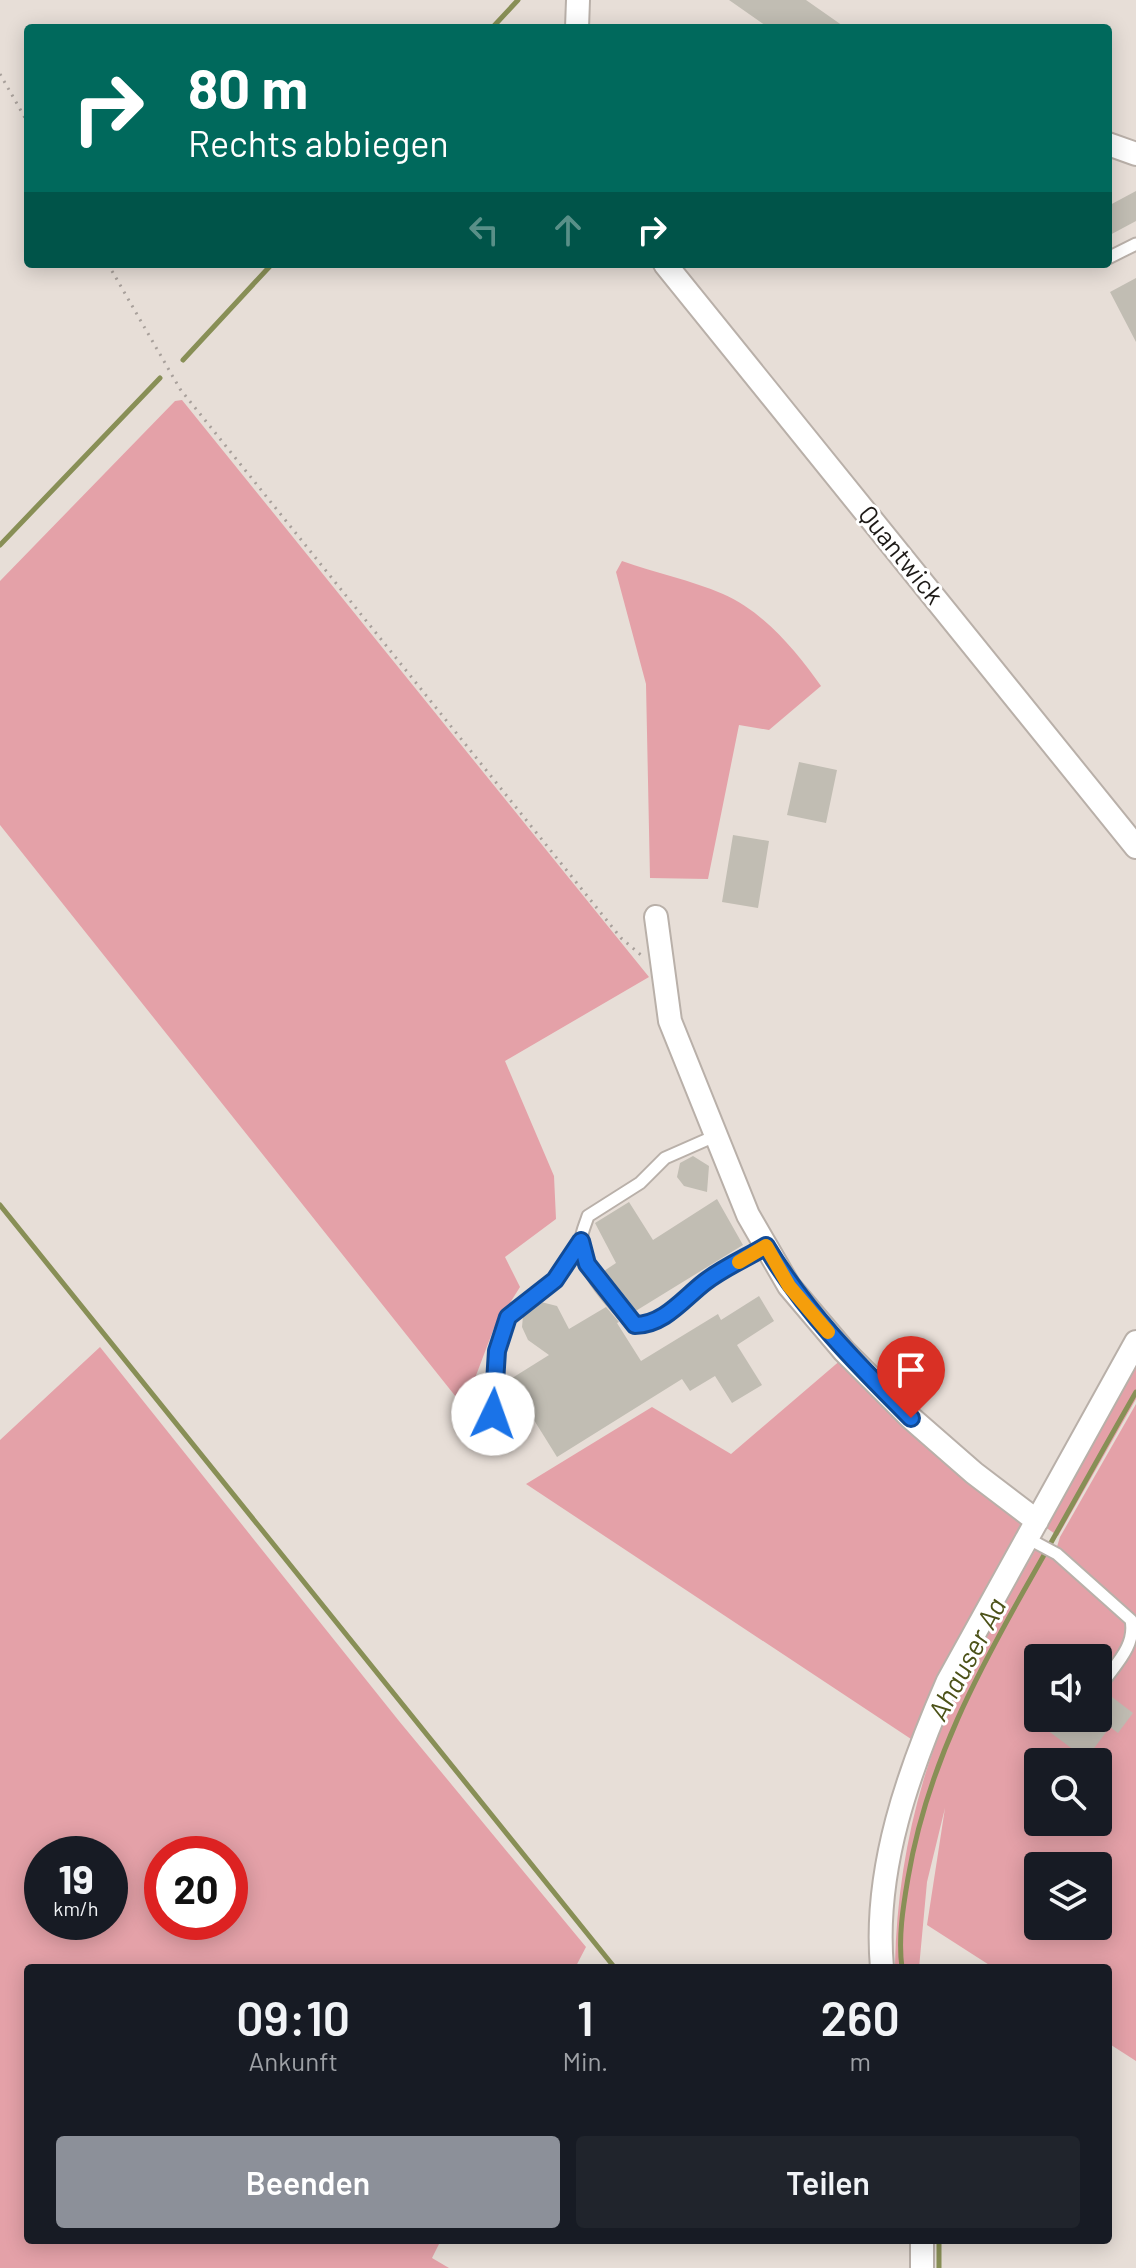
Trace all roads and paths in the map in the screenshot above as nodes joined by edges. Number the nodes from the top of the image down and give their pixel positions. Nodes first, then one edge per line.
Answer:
1 (578, 0) edge
2 (577, 24) edge
3 (0, 74) edge
4 (24, 116) edge
5 (1112, 145) edge
6 (1136, 154) edge
7 (1136, 244) edge
8 (1112, 256) edge
9 (110, 268) edge
10 (668, 268) edge
11 (1136, 847) edge
12 (656, 917) dead end
13 (660, 957) junction
14 (715, 1136) junction
15 (581, 1241) junction
16 (766, 1246) junction
17 (1136, 1342) edge
18 (493, 1414) dead end
19 (1034, 1534) junction
20 (1112, 1671) edge
21 (882, 1964) edge
22 (922, 2244) edge
23 (922, 2268) edge

1 - 2 street
3 - 4 path
5 - 6 street
7 - 8 lane
9 - 13 path
10 - 11 street, Quantwick
12 - 13 street
13 - 14 street
14 - 15 lane
14 - 16 street
15 - 16 lane
15 - 18 lane
16 - 19 street
17 - 19 street
19 - 20 lane
19 - 21 street
22 - 23 street

